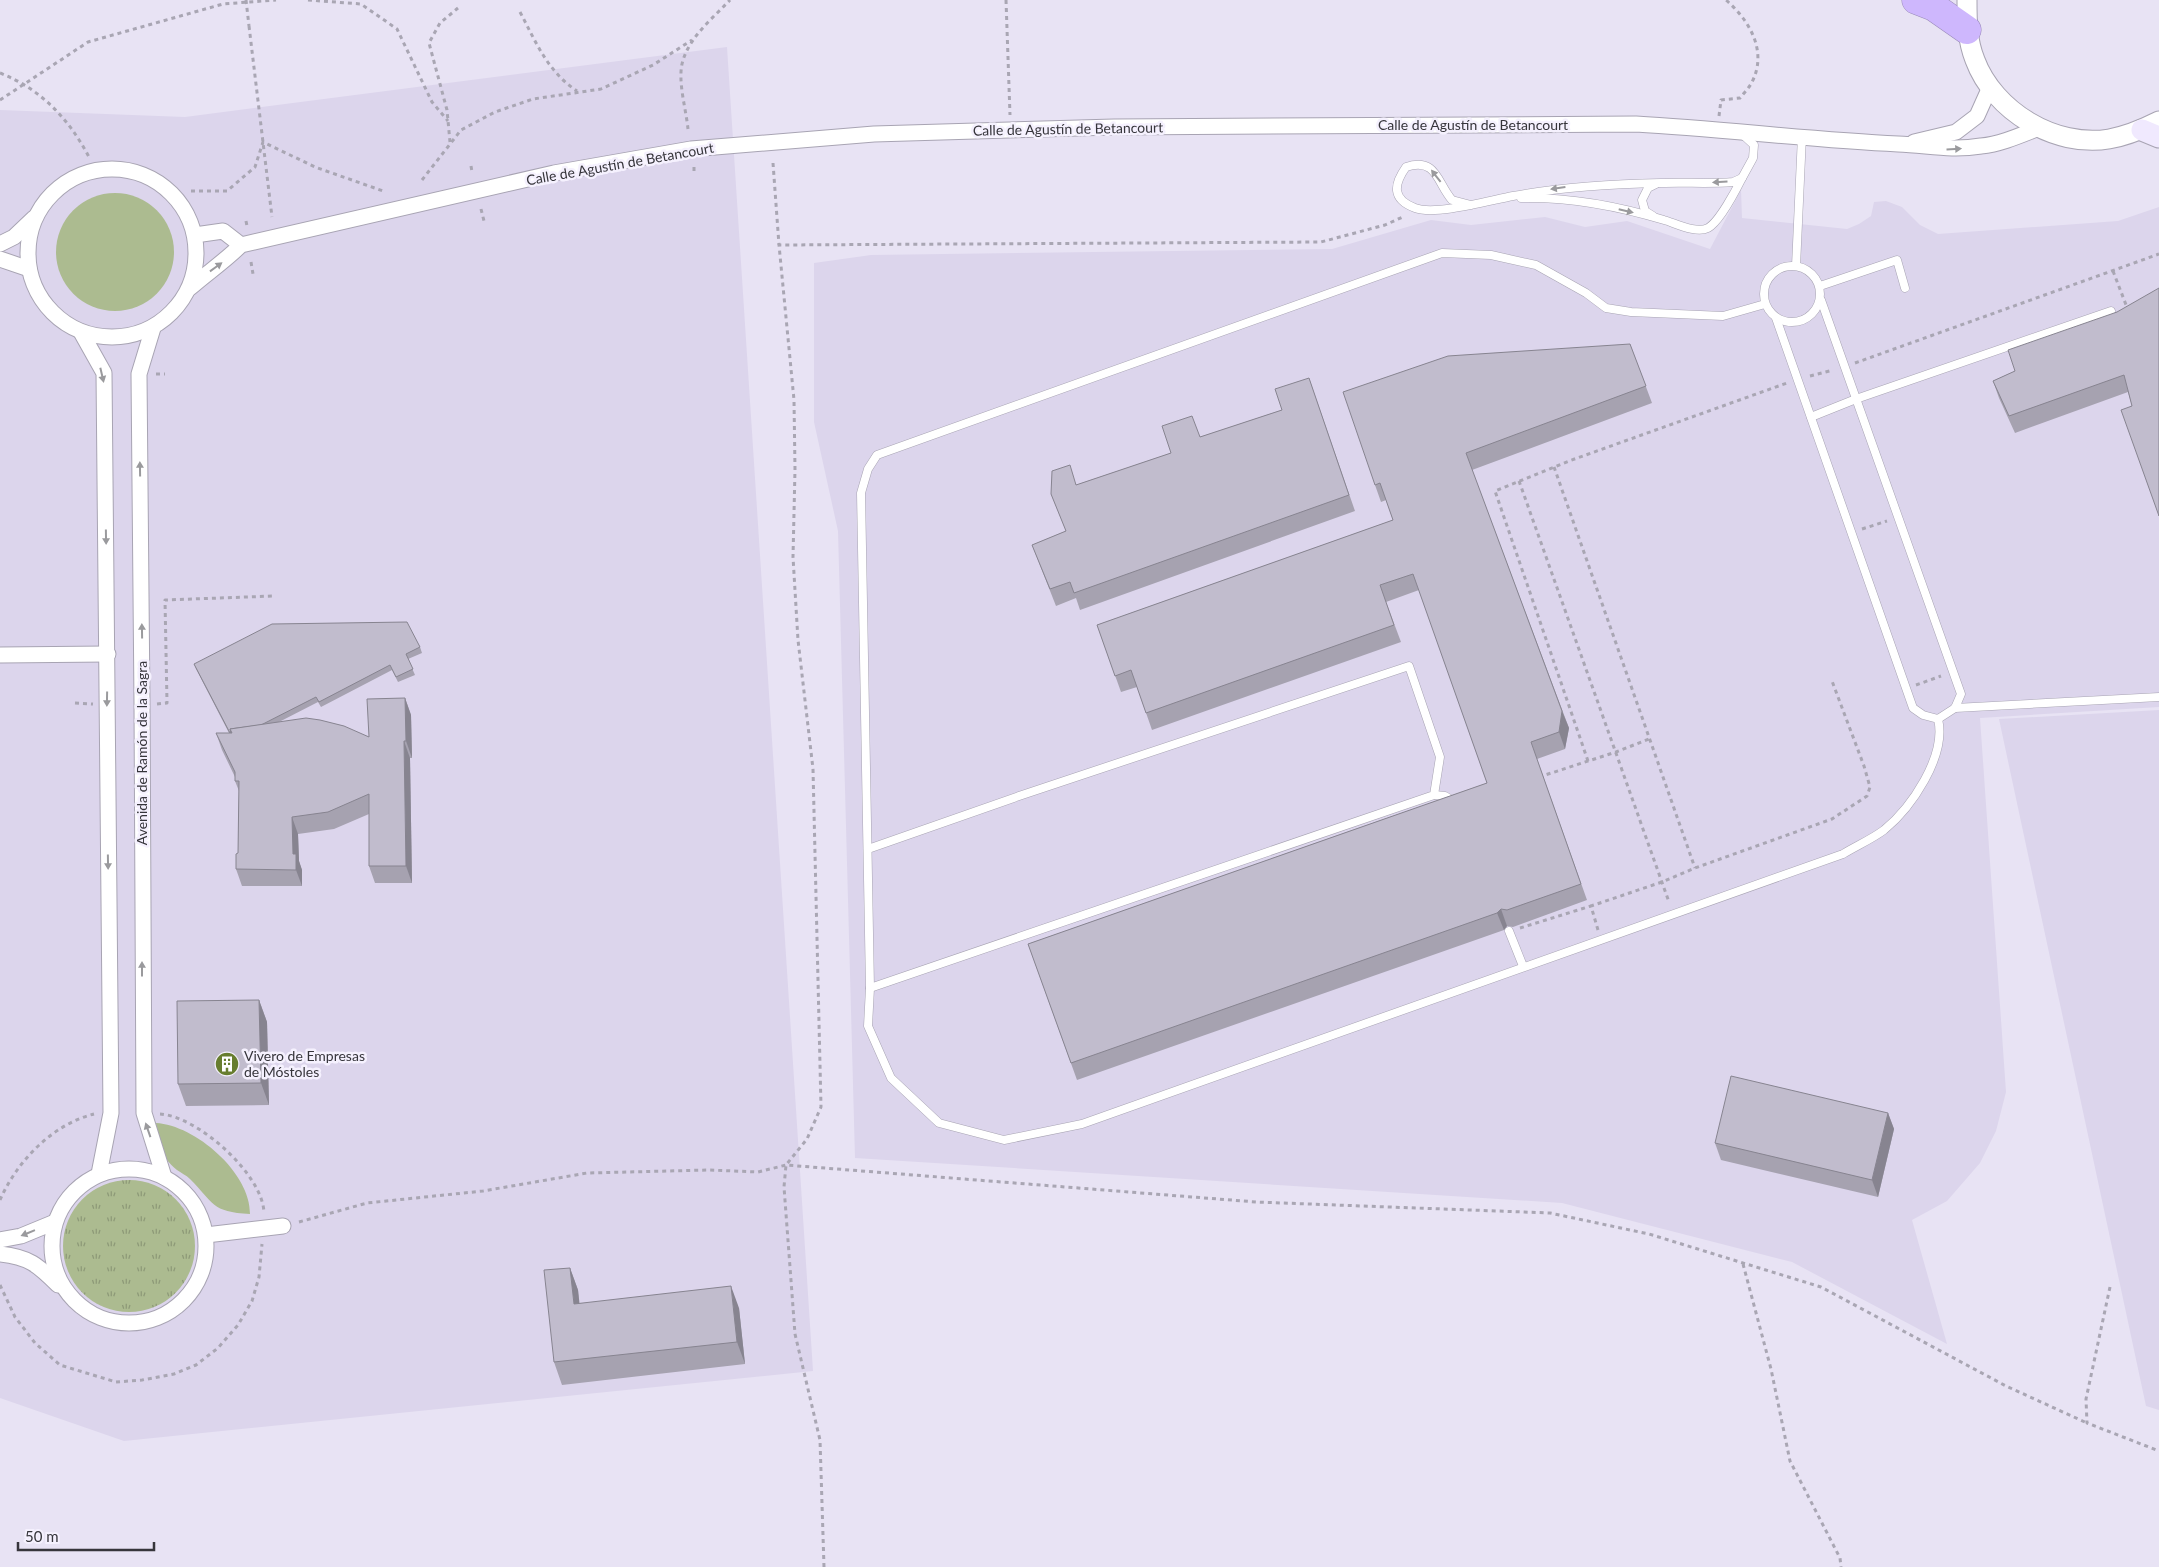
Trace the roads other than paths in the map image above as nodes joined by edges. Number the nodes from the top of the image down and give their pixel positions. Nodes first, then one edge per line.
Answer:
1 (1916, 0) edge
2 (1967, 0) edge
3 (1967, 30) junction
4 (1990, 87) junction
5 (2039, 128) junction
6 (2153, 129) edge
7 (1734, 130) junction
8 (1802, 136) junction
9 (1906, 144) junction
10 (1742, 178) junction
11 (1657, 183) junction
12 (1491, 200) junction
13 (1471, 205) junction
14 (36, 217) junction
15 (1656, 218) junction
16 (195, 235) junction
17 (0, 244) edge
18 (241, 245) junction
19 (0, 259) edge
20 (1796, 266) junction
21 (29, 269) junction
22 (1820, 286) junction
23 (190, 288) junction
24 (1906, 288) dead end
25 (1820, 300) junction
26 (1765, 304) junction
27 (2111, 311) dead end
28 (1776, 318) junction
29 (153, 328) junction
30 (81, 332) junction
31 (1856, 399) junction
32 (1811, 417) junction
33 (108, 654) junction
34 (0, 655) edge
35 (2159, 697) edge
36 (1956, 708) junction
37 (1938, 719) junction
38 (1434, 794) junction
39 (1462, 806) edge
40 (868, 849) junction
41 (1509, 931) road end
42 (1523, 966) junction
43 (870, 988) junction
44 (100, 1174) junction
45 (164, 1176) junction
46 (55, 1222) junction
47 (284, 1226) road end
48 (206, 1235) junction
49 (0, 1240) edge
50 (0, 1254) edge
51 (67, 1293) junction

1 - 3 highway
2 - 3 street
3 - 4 street
4 - 5 street
4 - 9 street, Calle de Agustín de Betancourt
5 - 6 street
9 -> 5 street, Calle de Agustín de Betancourt
7 - 8 street, Calle de Agustín de Betancourt
7 - 10 lane
7 - 18 street, Calle de Agustín de Betancourt
8 - 9 street, Calle de Agustín de Betancourt
8 - 20 lane
10 -> 11 lane
10 - 15 lane
11 -> 12 lane
11 - 15 lane
12 - 13 lane
12 -> 15 lane
13 -> 13 lane
14 - 16 street
14 - 17 street
14 - 21 street
16 - 18 street
16 - 23 street
23 -> 18 street, Calle de Agustín de Betancourt
19 - 21 street
20 - 22 lane
20 - 26 lane
21 - 30 street
22 - 24 lane
22 - 25 lane
23 - 29 street
25 - 28 lane
25 - 31 lane
26 - 28 lane
26 - 40 lane
27 - 31 lane
28 - 32 lane
29 - 30 street
45 -> 29 street, Avenida de Ramón de la Sagra
30 -> 33 street
31 - 32 lane
31 - 36 lane
32 - 37 lane
33 - 34 street
33 -> 44 street
35 - 36 lane
36 - 37 lane
37 - 42 lane
38 - 39 lane
38 - 40 lane
38 - 43 lane
40 - 43 lane
41 - 42 lane
42 - 43 lane
44 - 45 street
44 - 46 street
45 - 48 street
46 -> 49 street
46 - 51 street
47 - 48 street
48 - 51 street
50 - 51 street

